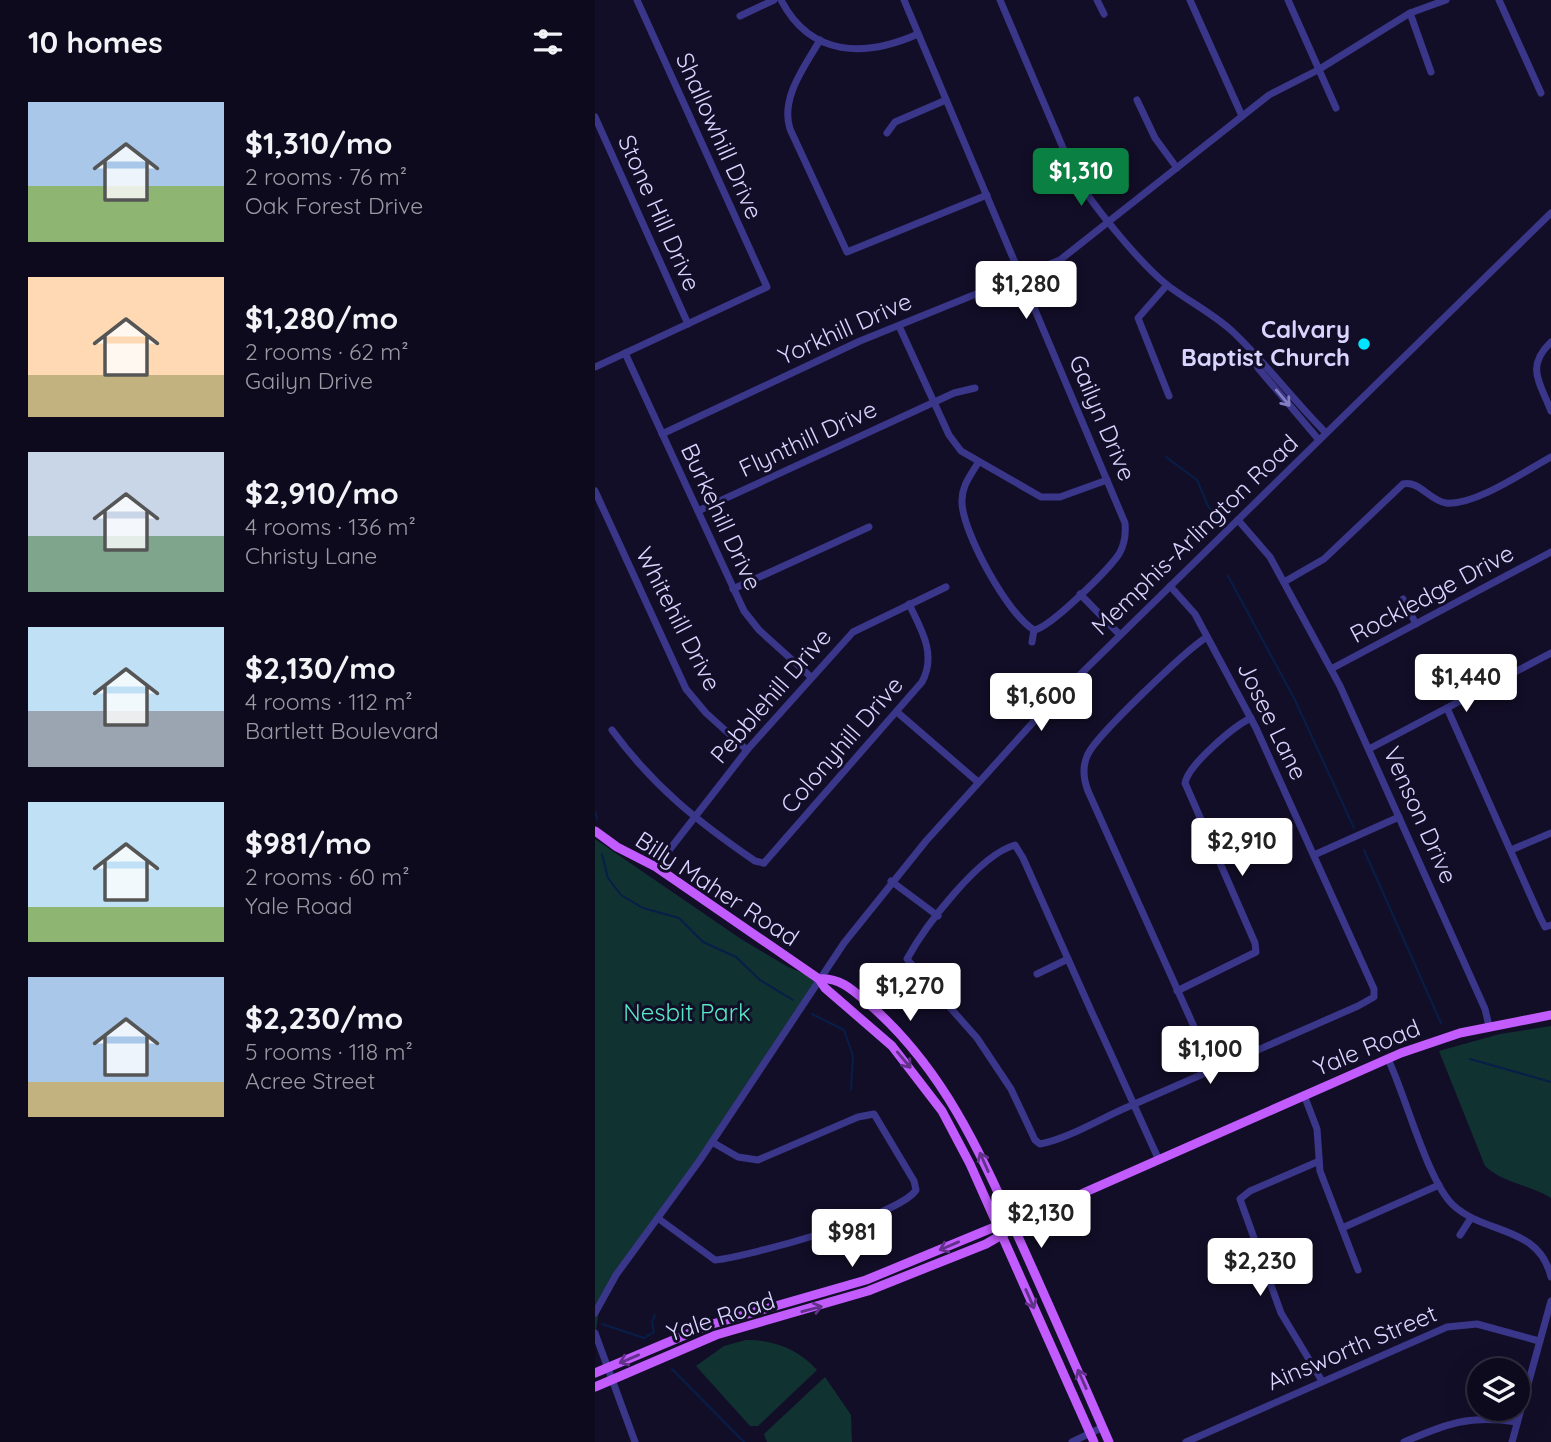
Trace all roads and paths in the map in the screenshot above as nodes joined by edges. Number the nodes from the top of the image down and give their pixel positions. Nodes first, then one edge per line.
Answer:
1 (637, 0) edge
2 (774, 0) edge
3 (781, 0) edge
4 (904, 0) edge
5 (1000, 0) edge
6 (1097, 0) edge
7 (1190, 0) edge
8 (1289, 0) edge
9 (1446, 0) edge
10 (1499, 0) edge
11 (1410, 13) junction
12 (1104, 14) dead end
13 (740, 16) dead end
14 (918, 34) junction
15 (820, 40) junction
16 (1318, 70) junction
17 (1431, 72) dead end
18 (1541, 93) dead end
19 (946, 100) junction
20 (1137, 100) dead end
21 (1336, 108) dead end
22 (1242, 116) junction
23 (595, 117) edge
24 (887, 133) dead end
25 (1177, 168) junction
26 (987, 195) junction
27 (1551, 213) edge
28 (1110, 222) junction
29 (1021, 275) junction
30 (1167, 285) junction
31 (688, 324) junction
32 (899, 326) junction
33 (1551, 342) edge
34 (625, 353) junction
35 (1252, 354) junction
36 (595, 367) edge
37 (975, 388) dead end
38 (1169, 396) dead end
39 (934, 402) junction
40 (1551, 411) edge
41 (1326, 433) junction
42 (662, 434) junction
43 (1319, 440) junction
44 (1551, 457) edge
45 (978, 463) junction
46 (1408, 474) dead end
47 (1107, 480) junction
48 (1409, 482) junction
49 (595, 491) edge
50 (698, 510) junction
51 (1238, 520) junction
52 (869, 527) dead end
53 (1551, 552) edge
54 (1284, 582) junction
55 (1170, 586) junction
56 (946, 587) dead end
57 (733, 589) junction
58 (1080, 594) junction
59 (1403, 599) dead end
60 (909, 604) junction
61 (1416, 624) junction
62 (1034, 630) junction
63 (1120, 635) junction
64 (1207, 637) junction
65 (1032, 642) dead end
66 (1551, 653) edge
67 (1331, 669) junction
68 (811, 677) junction
69 (1447, 708) junction
70 (897, 712) junction
71 (1251, 718) junction
72 (612, 730) dead end
73 (1369, 749) junction
74 (747, 750) junction
75 (978, 782) junction
76 (1399, 817) junction
77 (694, 819) junction
78 (595, 831) edge
79 (1551, 833) edge
80 (1511, 850) junction
81 (1314, 855) junction
82 (656, 867) junction
83 (891, 881) junction
84 (938, 916) junction
85 (1548, 926) edge
86 (1068, 959) junction
87 (1037, 974) dead end
88 (819, 979) junction
89 (1177, 990) junction
90 (1551, 1015) edge
91 (1489, 1026) junction
92 (1388, 1059) junction
93 (1213, 1069) junction
94 (938, 1079) junction
95 (926, 1087) junction
96 (1304, 1095) junction
97 (1133, 1104) junction
98 (712, 1142) junction
99 (1158, 1158) junction
100 (1318, 1162) junction
101 (1439, 1185) junction
102 (1471, 1218) junction
103 (659, 1219) junction
104 (1013, 1224) junction
105 (997, 1226) junction
106 (1342, 1228) junction
107 (1460, 1235) dead end
108 (1002, 1237) junction
109 (1359, 1270) dead end
110 (1551, 1277) edge
111 (1551, 1301) edge
112 (595, 1313) edge
113 (595, 1333) edge
114 (1064, 1339) junction
115 (1539, 1341) junction
116 (1050, 1346) junction
117 (606, 1368) junction
118 (595, 1373) edge
119 (610, 1380) junction
120 (1322, 1381) junction
121 (595, 1387) edge
122 (1517, 1422) junction
123 (1103, 1427) junction
124 (1092, 1438) edge
125 (635, 1442) edge
126 (1072, 1442) edge
127 (1109, 1442) edge
128 (1187, 1442) edge
129 (1404, 1442) edge
130 (1512, 1442) edge

1 - 31 street, Shallowhill Drive
2 - 13 street
3 - 15 street
4 - 14 street, Gailyn Drive
5 - 28 street
6 - 12 street
7 - 22 street
8 - 16 street
9 - 11 street, Yorkhill Drive
10 - 18 street
11 - 16 street, Yorkhill Drive
11 - 17 street
14 - 15 street
14 - 19 street, Gailyn Drive
15 - 26 street
16 - 21 street
16 - 22 street, Yorkhill Drive
19 - 24 street
19 - 26 street, Gailyn Drive
20 - 25 street
22 - 25 street, Yorkhill Drive
23 - 31 street, Stone Hill Drive
25 - 28 street, Yorkhill Drive
26 - 29 street, Gailyn Drive
27 - 41 street, Memphis-Arlington Road
28 - 29 street, Yorkhill Drive
28 - 30 street
29 - 32 street, Yorkhill Drive
29 - 47 street, Gailyn Drive
30 - 35 street
30 - 38 street
31 - 34 street
32 - 39 street
32 - 42 street, Yorkhill Drive
33 - 40 street
34 - 36 street
34 - 42 street, Burkehill Drive
35 - 41 street
35 -> 43 street
37 - 39 street, Flynthill Drive
39 - 45 street
39 - 50 street, Flynthill Drive
41 - 43 street, Memphis-Arlington Road
42 - 50 street, Burkehill Drive
43 - 51 street, Memphis-Arlington Road
44 - 48 street
45 - 47 street
45 - 62 street
46 - 48 street
47 - 58 street, Gailyn Drive
48 - 54 street
49 - 74 street, Whitehill Drive
50 - 57 street, Burkehill Drive
51 - 54 street, Venson Drive
51 - 55 street, Memphis-Arlington Road
52 - 57 street
53 - 61 street, Rockledge Drive
54 - 67 street, Venson Drive
55 - 63 street, Memphis-Arlington Road
55 - 64 street, Josee Lane
56 - 60 street, Pebblehill Drive
57 - 68 street, Burkehill Drive
58 - 62 street, Gailyn Drive
58 - 63 street
59 - 61 street
60 - 68 street, Pebblehill Drive
60 - 70 street, Colonyhill Drive
61 - 67 street, Rockledge Drive
62 - 65 street
63 - 75 street, Memphis-Arlington Road
64 - 71 street, Josee Lane
64 - 89 street
66 - 69 street
67 - 73 street, Venson Drive
68 - 74 street, Pebblehill Drive
69 - 73 street
69 - 80 street
70 - 75 street
70 - 77 street, Colonyhill Drive
71 - 81 street, Josee Lane
71 - 89 street
72 - 77 street
73 - 76 street, Venson Drive
74 - 77 street, Pebblehill Drive
75 - 83 street, Memphis-Arlington Road
76 - 81 street
76 - 91 street, Venson Drive
77 - 82 street, Pebblehill Drive
78 - 82 main road, Billy Maher Road
79 - 80 street
80 - 85 street
81 - 93 street, Josee Lane
82 - 88 main road, Billy Maher Road
83 - 84 street
83 - 88 street, Memphis-Arlington Road
84 - 86 street
84 - 97 street
86 - 87 street
86 - 97 street
88 - 94 main road
88 -> 95 main road
88 - 98 street, Memphis-Arlington Road
89 - 93 street
90 - 91 main road, Yale Road
91 - 92 main road, Yale Road
92 - 96 main road, Yale Road
92 - 101 street
93 - 97 street
94 - 95 main road
104 -> 94 main road
95 - 105 main road
96 - 99 main road, Yale Road
96 - 100 street
97 - 99 street
98 - 103 street, Memphis-Arlington Road
98 - 103 street
99 - 104 main road, Yale Road
100 - 106 street
100 - 120 street
101 - 102 street
101 - 106 street
102 - 107 street
102 - 110 street
103 - 112 street, Memphis-Arlington Road
104 - 105 main road, Yale Road
104 - 108 main road, Yale Road
104 - 114 main road
105 - 108 main road
105 -> 117 main road, Yale Road
106 - 109 street
108 -> 116 main road
119 -> 108 main road, Yale Road
111 - 115 street
113 - 117 street
114 - 116 main road
123 -> 114 main road
115 - 120 street, Ainsworth Street
115 - 122 street
116 - 124 main road
117 - 118 main road, Yale Road
117 - 119 street
119 - 121 main road, Yale Road
119 - 125 street
120 - 128 street, Ainsworth Street
122 - 129 street
122 - 130 street
123 - 124 street
123 - 127 main road
124 - 126 street

